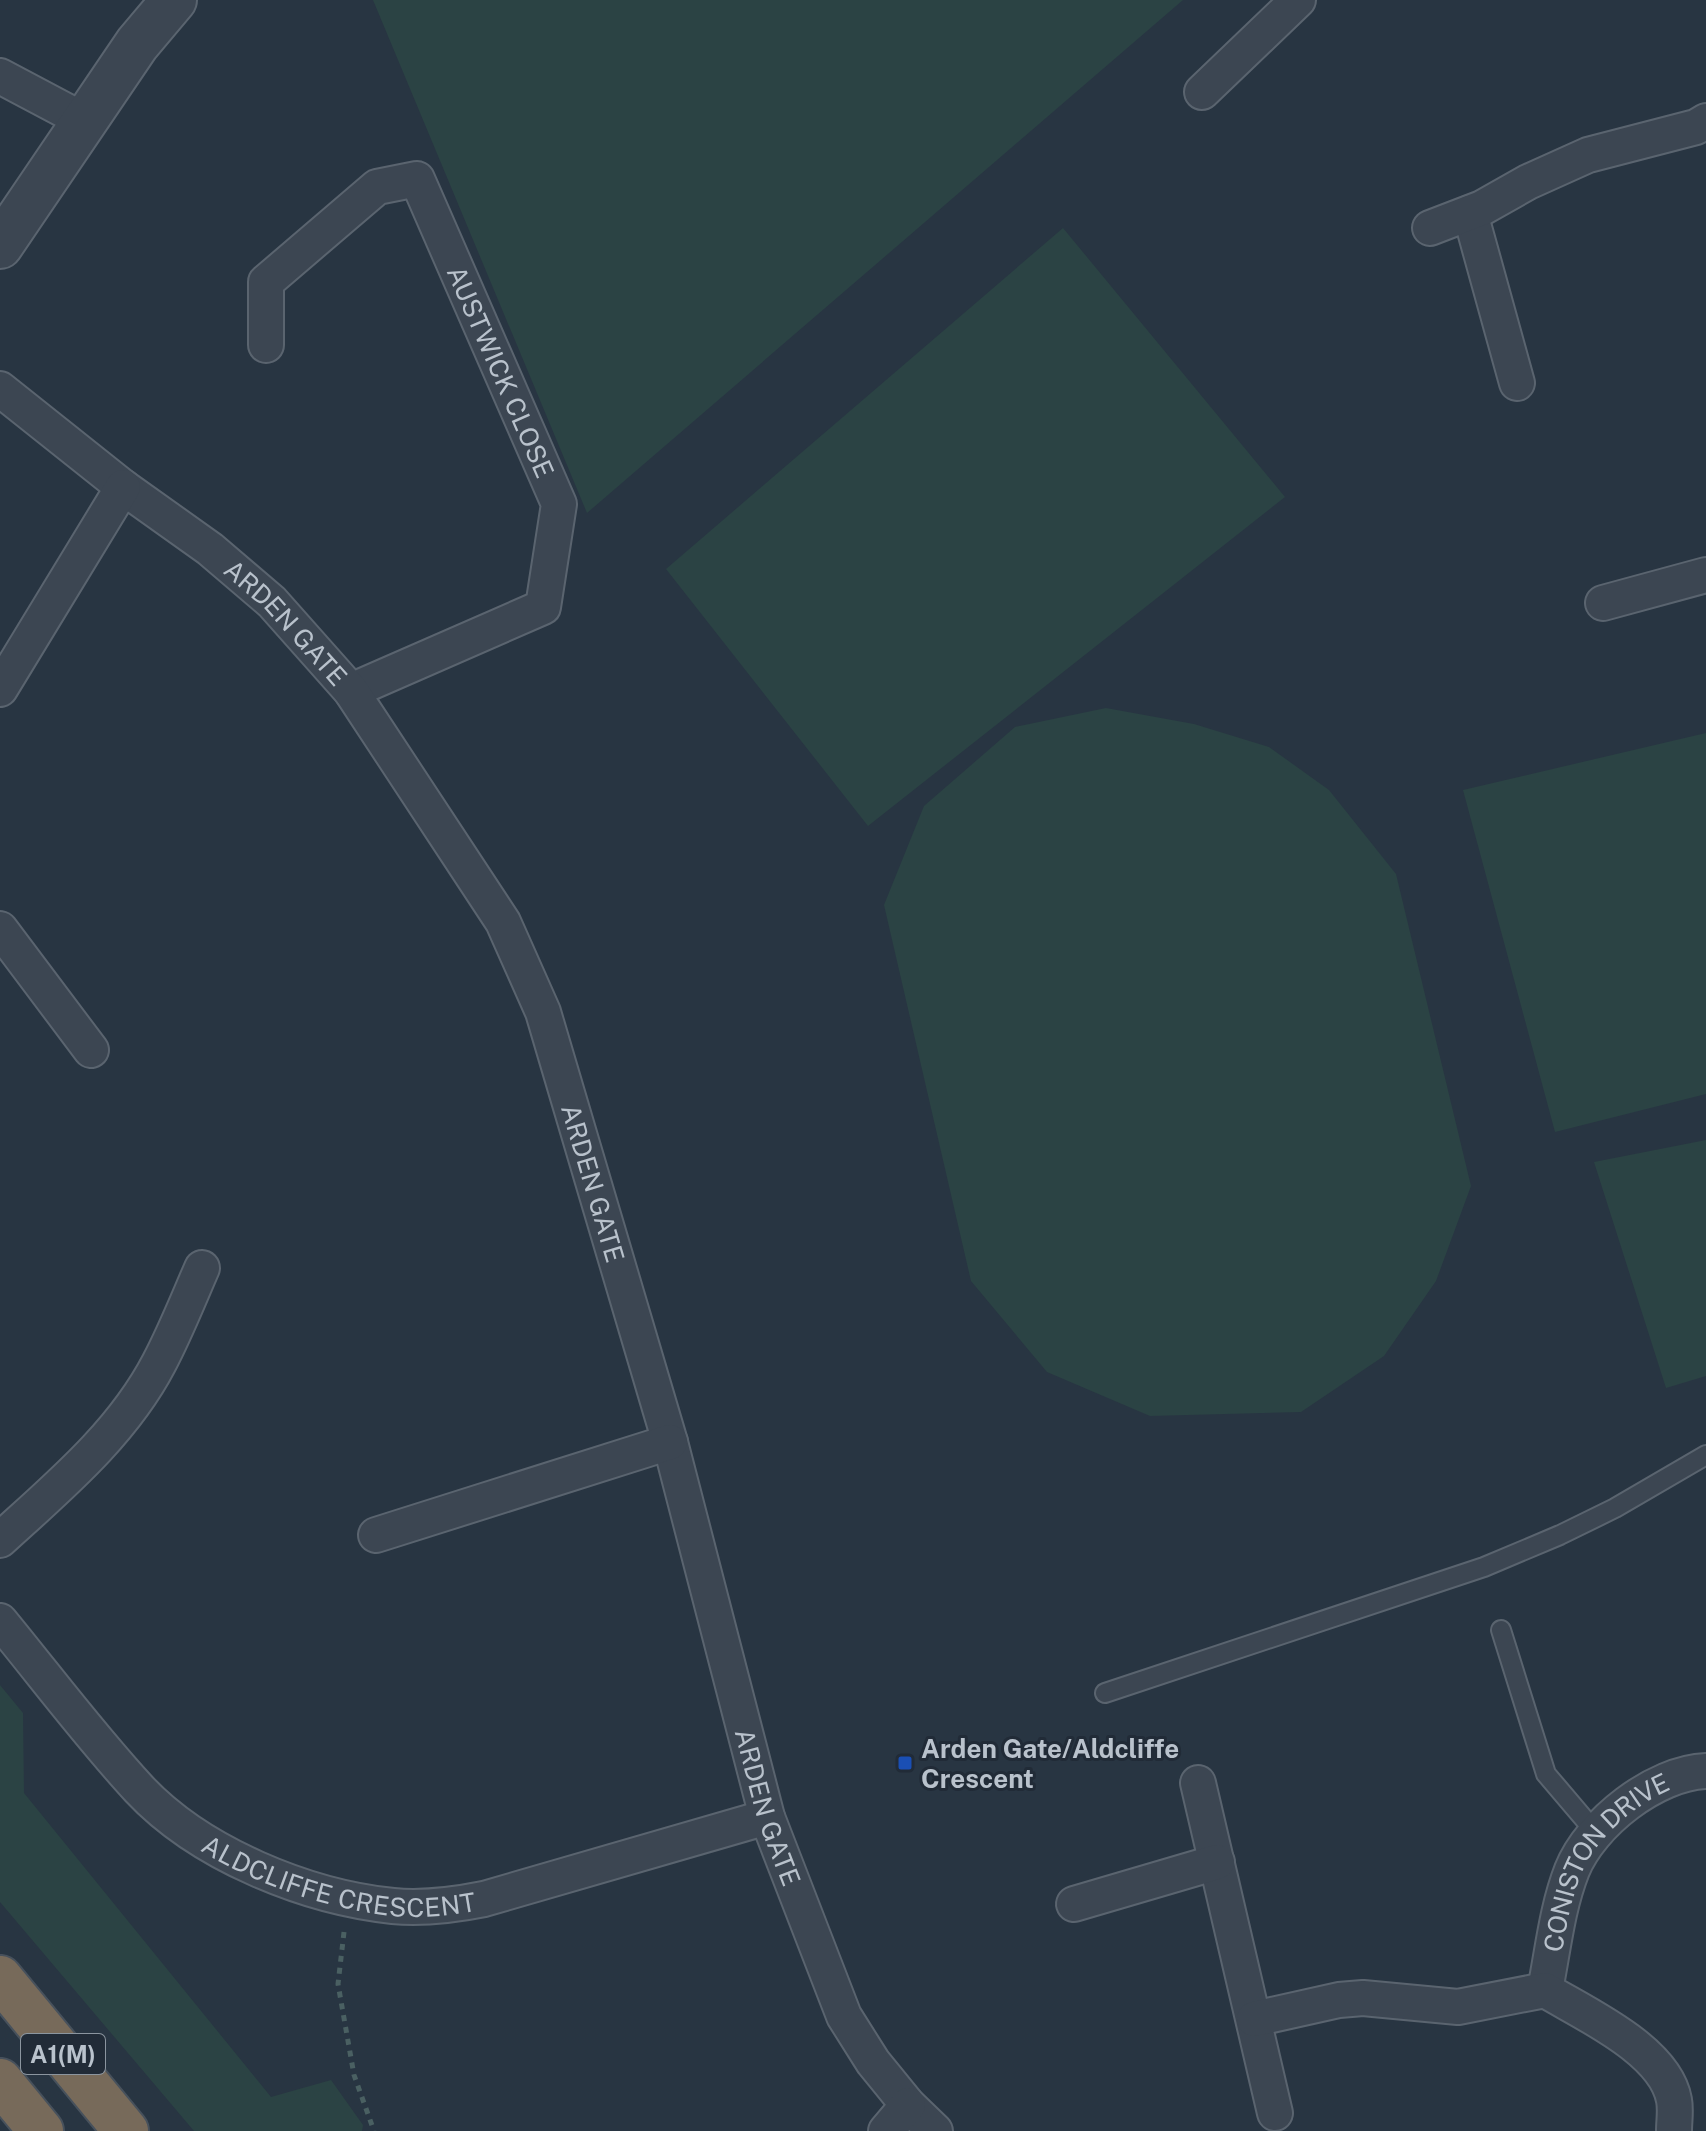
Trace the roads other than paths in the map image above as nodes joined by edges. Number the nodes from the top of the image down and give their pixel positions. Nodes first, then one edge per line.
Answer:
1 (174, 0) edge
2 (1298, 0) edge
3 (0, 76) edge
4 (1202, 92) dead end
5 (83, 120) junction
6 (1706, 121) edge
7 (1470, 213) junction
8 (1430, 228) dead end
9 (0, 246) edge
10 (266, 345) dead end
11 (1517, 383) dead end
12 (0, 389) edge
13 (123, 487) junction
14 (1706, 575) edge
15 (1603, 603) dead end
16 (0, 689) edge
17 (351, 691) junction
18 (0, 929) edge
19 (91, 1050) dead end
20 (202, 1268) dead end
21 (670, 1442) junction
22 (1706, 1455) edge
23 (376, 1535) dead end
24 (0, 1540) edge
25 (0, 1621) edge
26 (1501, 1630) dead end
27 (1105, 1693) dead end
28 (1706, 1771) edge
29 (1198, 1783) dead end
30 (767, 1817) junction
31 (1597, 1834) junction
32 (1217, 1862) junction
33 (1074, 1904) dead end
34 (0, 1978) edge
35 (1545, 1990) junction
36 (1254, 2019) junction
37 (0, 2081) edge
38 (908, 2105) junction
39 (1275, 2113) dead end
40 (41, 2131) edge
41 (126, 2131) edge
42 (886, 2131) edge
43 (935, 2131) edge
44 (1674, 2131) edge

1 - 5 street
2 - 4 street
3 - 5 street
5 - 9 street
6 - 7 street
7 - 8 street
7 - 11 street
10 - 17 street, AUSTWICK CLOSE
12 - 13 street, ARDEN GATE
13 - 16 street
13 - 17 street, ARDEN GATE
14 - 15 street
17 - 21 street, ARDEN GATE
18 - 19 street
20 - 24 street
21 - 23 street
21 - 30 street, ARDEN GATE
22 - 27 lane
25 - 30 street, ALDCLIFFE CRESCENT
26 - 31 lane
28 - 31 street, CONISTON DRIVE
29 - 32 street
30 - 38 street, ARDEN GATE
31 - 35 street, CONISTON DRIVE
32 - 33 street
32 - 36 street
34 - 41 highway, A1(M)
35 - 36 street, CONISTON DRIVE
35 - 44 street, CONISTON DRIVE
36 - 39 street
37 - 40 highway, A1(M)
38 - 42 street
38 - 43 street, ARDEN GATE

